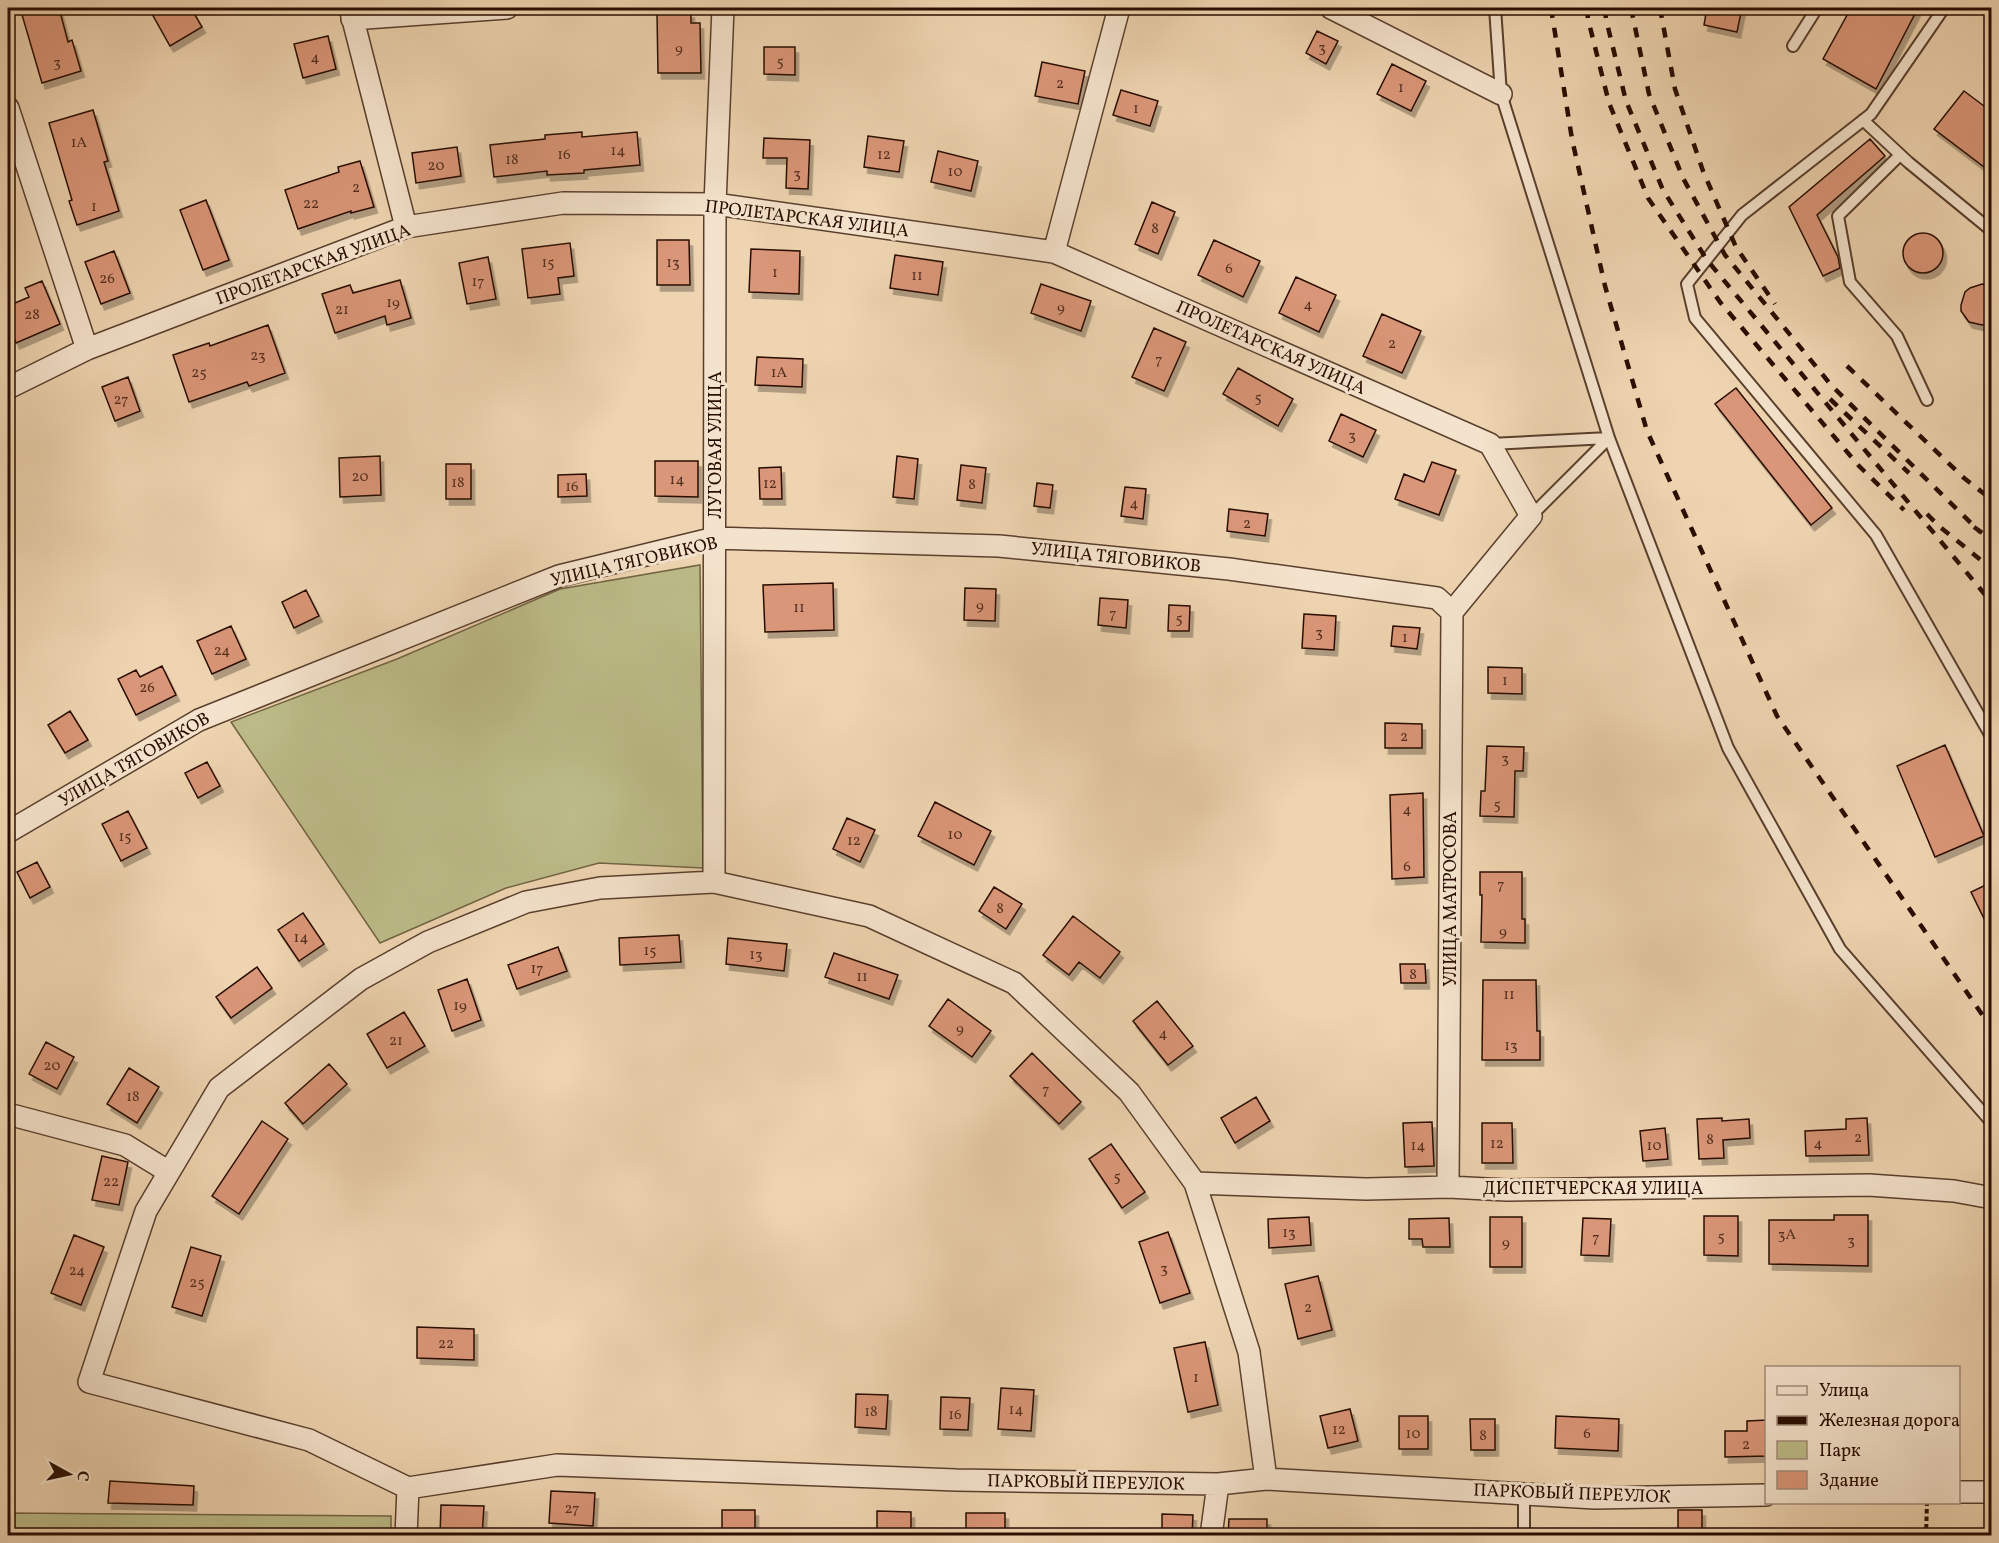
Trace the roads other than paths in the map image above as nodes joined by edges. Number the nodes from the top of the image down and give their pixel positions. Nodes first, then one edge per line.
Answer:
1 (507, 8) edge
2 (723, 8) edge
3 (1119, 8) edge
4 (1331, 8) edge
5 (1495, 8) edge
6 (1817, 8) edge
7 (1944, 8) edge
8 (351, 13) edge
9 (1793, 46) dead end
10 (1501, 94) junction
11 (8, 108) edge
12 (1863, 120) junction
13 (1900, 155) junction
14 (715, 204) junction
15 (406, 227) junction
16 (1992, 231) edge
17 (1054, 252) junction
18 (87, 349) junction
19 (8, 388) edge
20 (1928, 400) dead end
21 (1609, 438) junction
22 (1490, 444) junction
23 (1531, 516) junction
24 (715, 538) junction
25 (1452, 612) junction
26 (1992, 738) edge
27 (8, 832) edge
28 (714, 882) junction
29 (8, 1114) edge
30 (1992, 1123) edge
31 (169, 1172) junction
32 (1195, 1184) junction
33 (1448, 1187) junction
34 (1992, 1198) edge
35 (1266, 1479) junction
36 (1218, 1484) junction
37 (408, 1488) junction
38 (1960, 1492) edge
39 (1992, 1492) edge
40 (1524, 1494) junction
41 (1765, 1495) edge
42 (406, 1536) edge
43 (1211, 1536) edge
44 (1524, 1536) edge

1 - 8 street
2 - 14 street, ЛУГОВАЯ УЛИЦА
3 - 17 street
4 - 10 street
5 - 10 lane
6 - 9 lane
7 - 12 lane
8 - 15 street
10 - 21 lane
11 - 18 street
12 - 13 lane
12 - 26 lane
13 - 16 lane
13 - 20 lane
14 - 15 street, ПРОЛЕТАРСКАЯ УЛИЦА
14 - 17 street, ПРОЛЕТАРСКАЯ УЛИЦА
14 - 24 street, ЛУГОВАЯ УЛИЦА
15 - 18 street, ПРОЛЕТАРСКАЯ УЛИЦА
17 - 22 street, ПРОЛЕТАРСКАЯ УЛИЦА
18 - 19 street, ПРОЛЕТАРСКАЯ УЛИЦА
21 - 22 lane
21 - 23 lane
21 - 30 lane
22 - 23 street
23 - 25 street
24 - 25 street, УЛИЦА ТЯГОВИКОВ
24 - 27 street, УЛИЦА ТЯГОВИКОВ
24 - 28 street, ЛУГОВАЯ УЛИЦА
25 - 33 street, УЛИЦА МАТРОСОВА
28 - 31 street
28 - 32 street
29 - 31 street
31 - 37 street
32 - 33 street, ДИСПЕТЧЕРСКАЯ УЛИЦА
32 - 35 street
33 - 34 street, ДИСПЕТЧЕРСКАЯ УЛИЦА
35 - 36 street, ПАРКОВЫЙ ПЕРЕУЛОК
35 - 40 street, ПАРКОВЫЙ ПЕРЕУЛОК
36 - 37 street, ПАРКОВЫЙ ПЕРЕУЛОК
36 - 43 street
37 - 42 street
38 - 39 street
40 - 41 street, ПАРКОВЫЙ ПЕРЕУЛОК
40 - 44 lane

